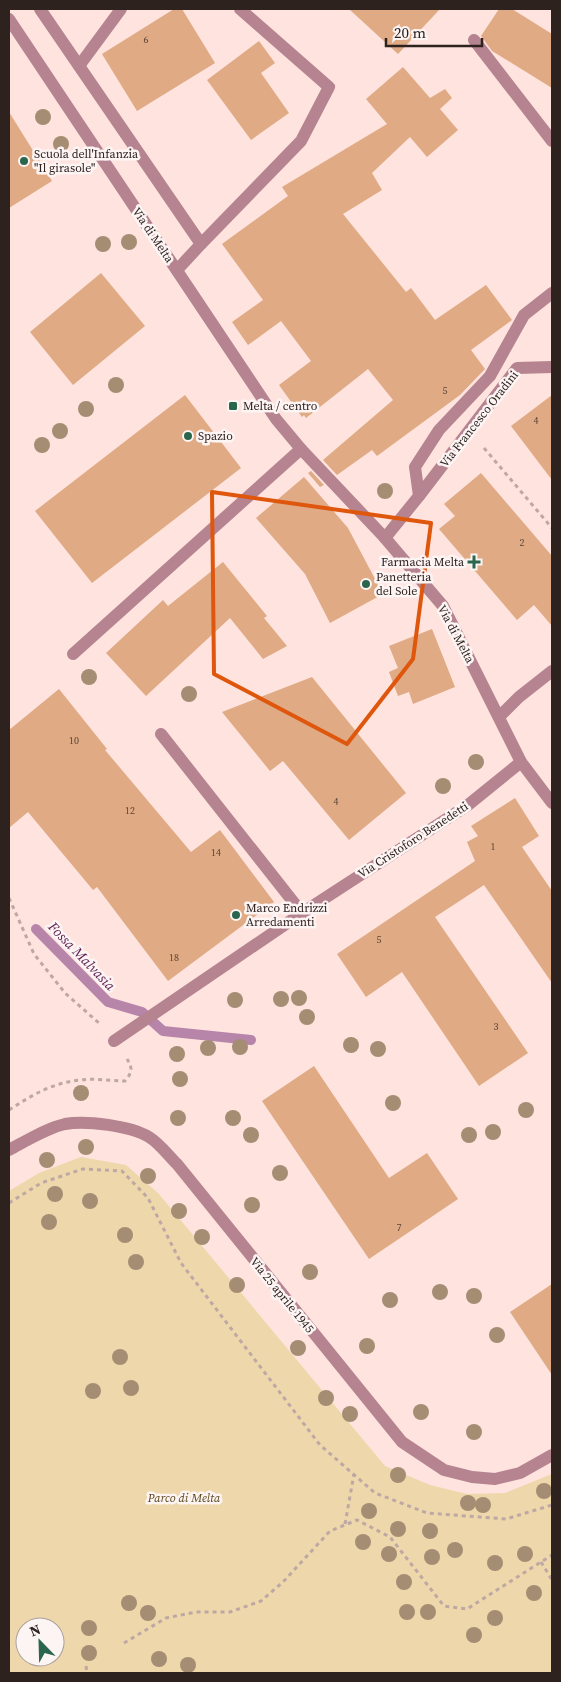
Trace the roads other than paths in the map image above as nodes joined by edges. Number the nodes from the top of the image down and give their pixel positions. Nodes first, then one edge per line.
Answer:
1 (40, 9) edge
2 (121, 9) edge
3 (240, 9) edge
4 (9, 19) edge
5 (474, 40) dead end
6 (79, 66) junction
7 (552, 141) edge
8 (201, 244) junction
9 (177, 270) junction
10 (552, 293) edge
11 (552, 367) edge
12 (301, 450) junction
13 (419, 496) junction
14 (385, 538) junction
15 (73, 654) dead end
16 (552, 671) edge
17 (499, 717) junction
18 (161, 734) dead end
19 (522, 762) junction
20 (552, 803) edge
21 (302, 913) junction
22 (114, 1041) road end
23 (9, 1150) edge
24 (552, 1455) edge

1 - 6 street
2 - 6 street
3 - 8 street
4 - 9 street, Via di Melta
5 - 7 street
6 - 8 street
8 - 9 street
9 - 12 street, Via di Melta
10 - 13 street, Via Francesco Oradini
11 - 13 street, Via Francesco Oradini
12 - 14 street, Via di Melta
12 - 15 street
13 - 14 street, Via Francesco Oradini
14 - 17 street, Via di Melta
16 - 17 street
17 - 19 street, Via di Melta
18 - 21 street
19 - 20 street, Via di Melta
19 - 21 street, Via Cristoforo Benedetti
21 - 22 street, Via Cristoforo Benedetti
23 - 24 street, Via 25 aprile 1945

